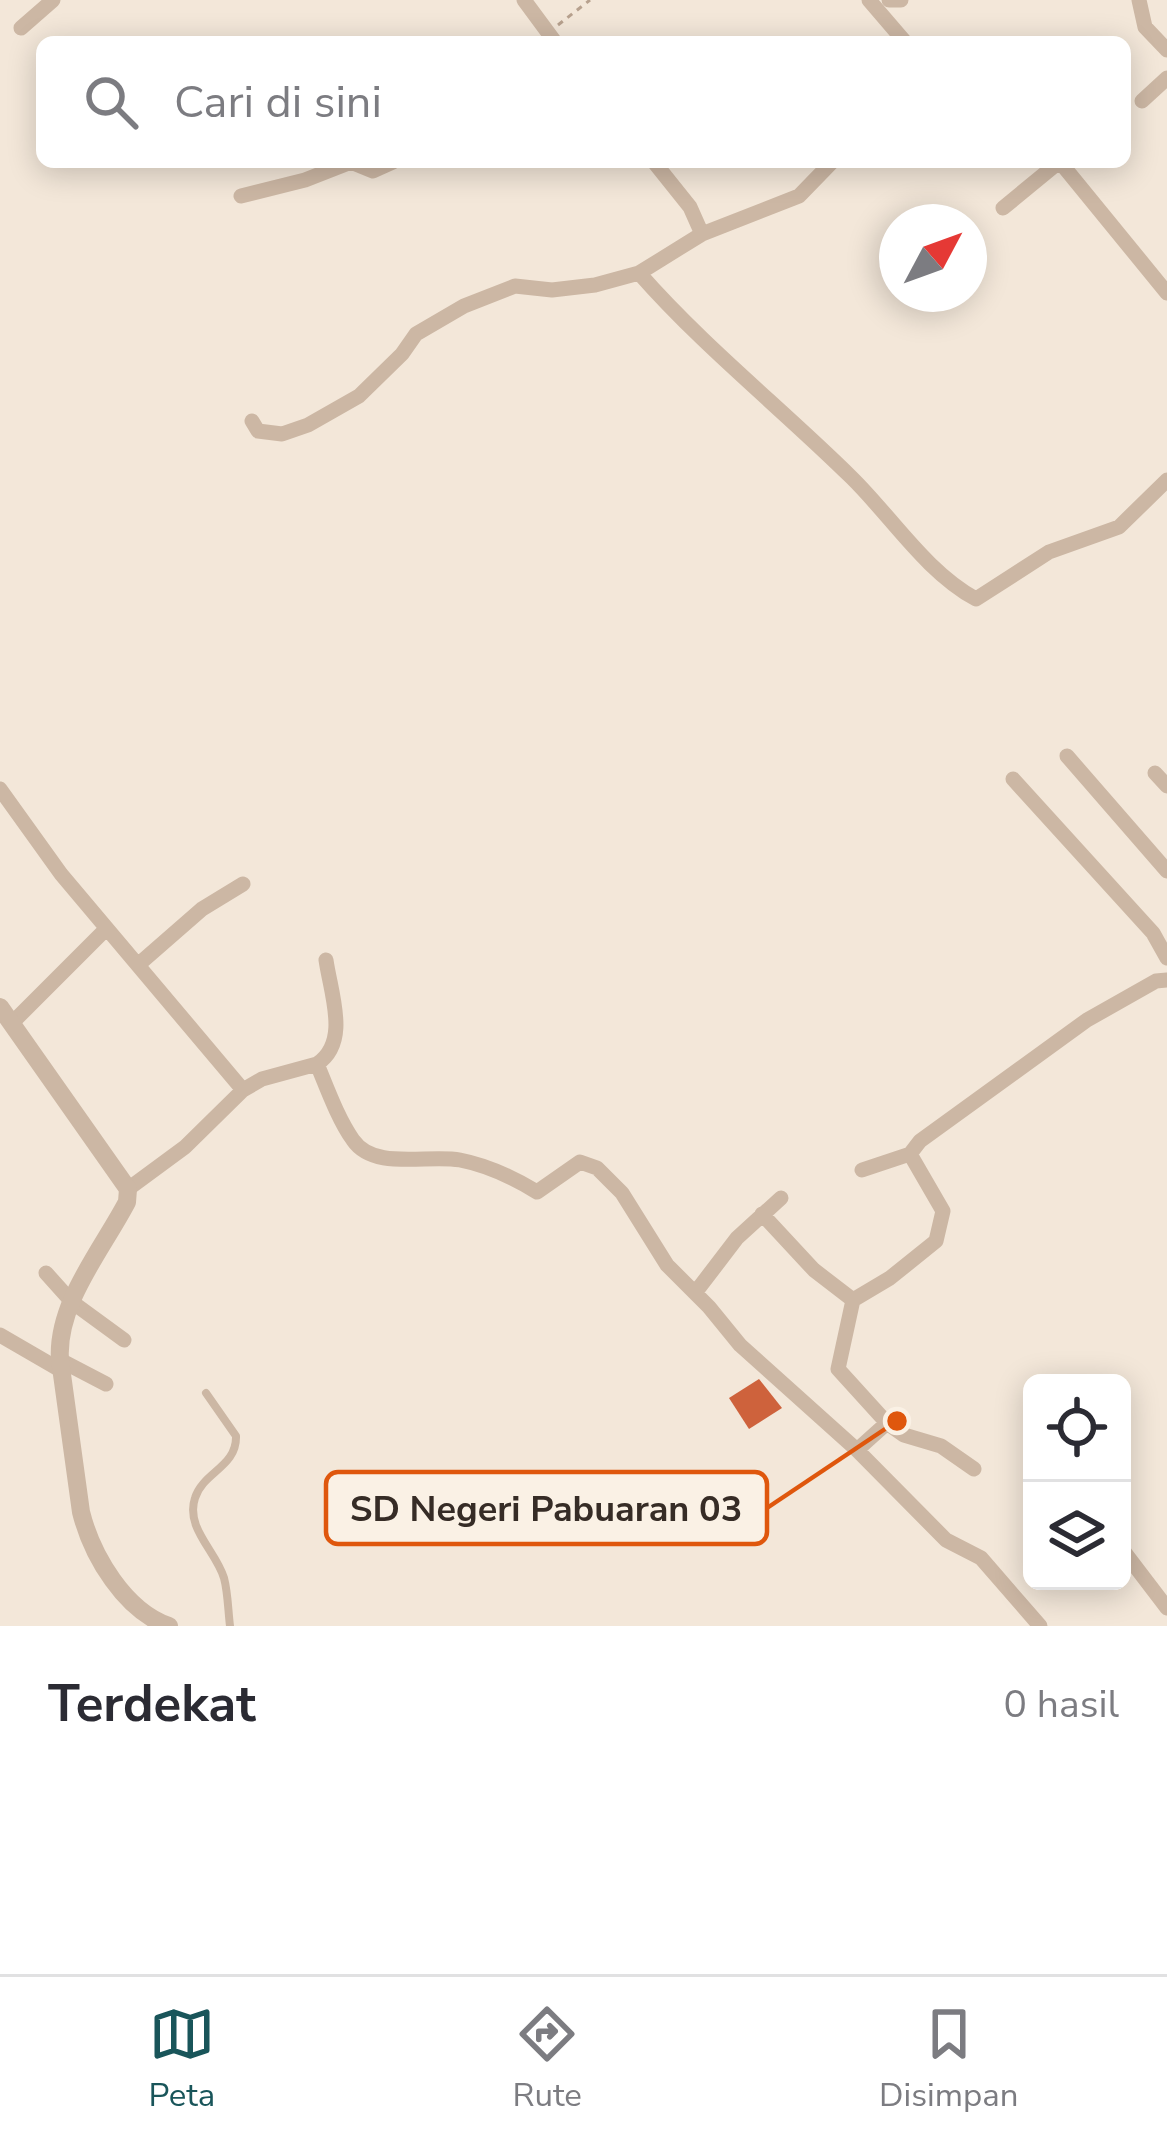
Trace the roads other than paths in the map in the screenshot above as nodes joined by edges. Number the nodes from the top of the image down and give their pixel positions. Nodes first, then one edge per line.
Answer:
1 (53, 0) edge
2 (524, 0) edge
3 (869, 0) edge
4 (889, 0) edge
5 (901, 0) edge
6 (1139, 0) edge
7 (21, 28) dead end
8 (551, 36) edge
9 (900, 36) edge
10 (1167, 50) edge
11 (1167, 78) edge
12 (1142, 101) dead end
13 (336, 168) edge
14 (659, 168) edge
15 (826, 168) edge
16 (1052, 168) edge
17 (1064, 168) edge
18 (241, 196) dead end
19 (1003, 208) dead end
20 (702, 234) junction
21 (639, 273) junction
22 (1167, 293) edge
23 (252, 421) dead end
24 (1164, 491) edge
25 (1067, 756) dead end
26 (1013, 779) dead end
27 (0, 789) edge
28 (1167, 871) edge
29 (243, 884) dead end
30 (1167, 922) edge
31 (106, 929) junction
32 (1153, 933) junction
33 (1167, 958) edge
34 (326, 960) dead end
35 (139, 964) junction
36 (1167, 980) edge
37 (6, 1015) edge
38 (317, 1064) junction
39 (243, 1090) junction
40 (910, 1154) junction
41 (862, 1170) dead end
42 (128, 1189) junction
43 (781, 1198) dead end
44 (762, 1214) junction
45 (46, 1273) dead end
46 (695, 1293) junction
47 (853, 1300) junction
48 (72, 1302) junction
49 (0, 1335) edge
50 (124, 1340) dead end
51 (61, 1365) junction
52 (106, 1384) dead end
53 (206, 1394) dead end
54 (887, 1423) junction
55 (857, 1450) junction
56 (974, 1469) dead end
57 (1131, 1561) edge
58 (1167, 1608) edge
59 (170, 1626) edge
60 (230, 1626) edge
61 (1040, 1626) edge

1 - 7 street
2 - 8 street
3 - 9 street
4 - 5 street
6 - 10 street
11 - 12 street
13 - 18 street
14 - 20 street
15 - 20 street
16 - 19 street
17 - 22 street
20 - 21 street
21 - 23 street
21 - 24 street
25 - 28 street
26 - 32 street
27 - 31 street
29 - 35 street
30 - 32 street
31 - 35 street
31 - 37 street
32 - 33 street
34 - 38 street
35 - 39 street
36 - 40 street
37 - 42 street
38 - 39 street
38 - 46 street
39 - 42 street
40 - 41 street
40 - 47 street
42 - 48 street
43 - 44 street
44 - 46 street
44 - 47 street
45 - 48 street
46 - 55 street
47 - 54 street
48 - 50 street
48 - 51 street
49 - 51 street
51 - 52 street
51 - 59 street
53 - 60 lane
54 - 55 street
54 - 56 street
55 - 61 street
57 - 58 street

